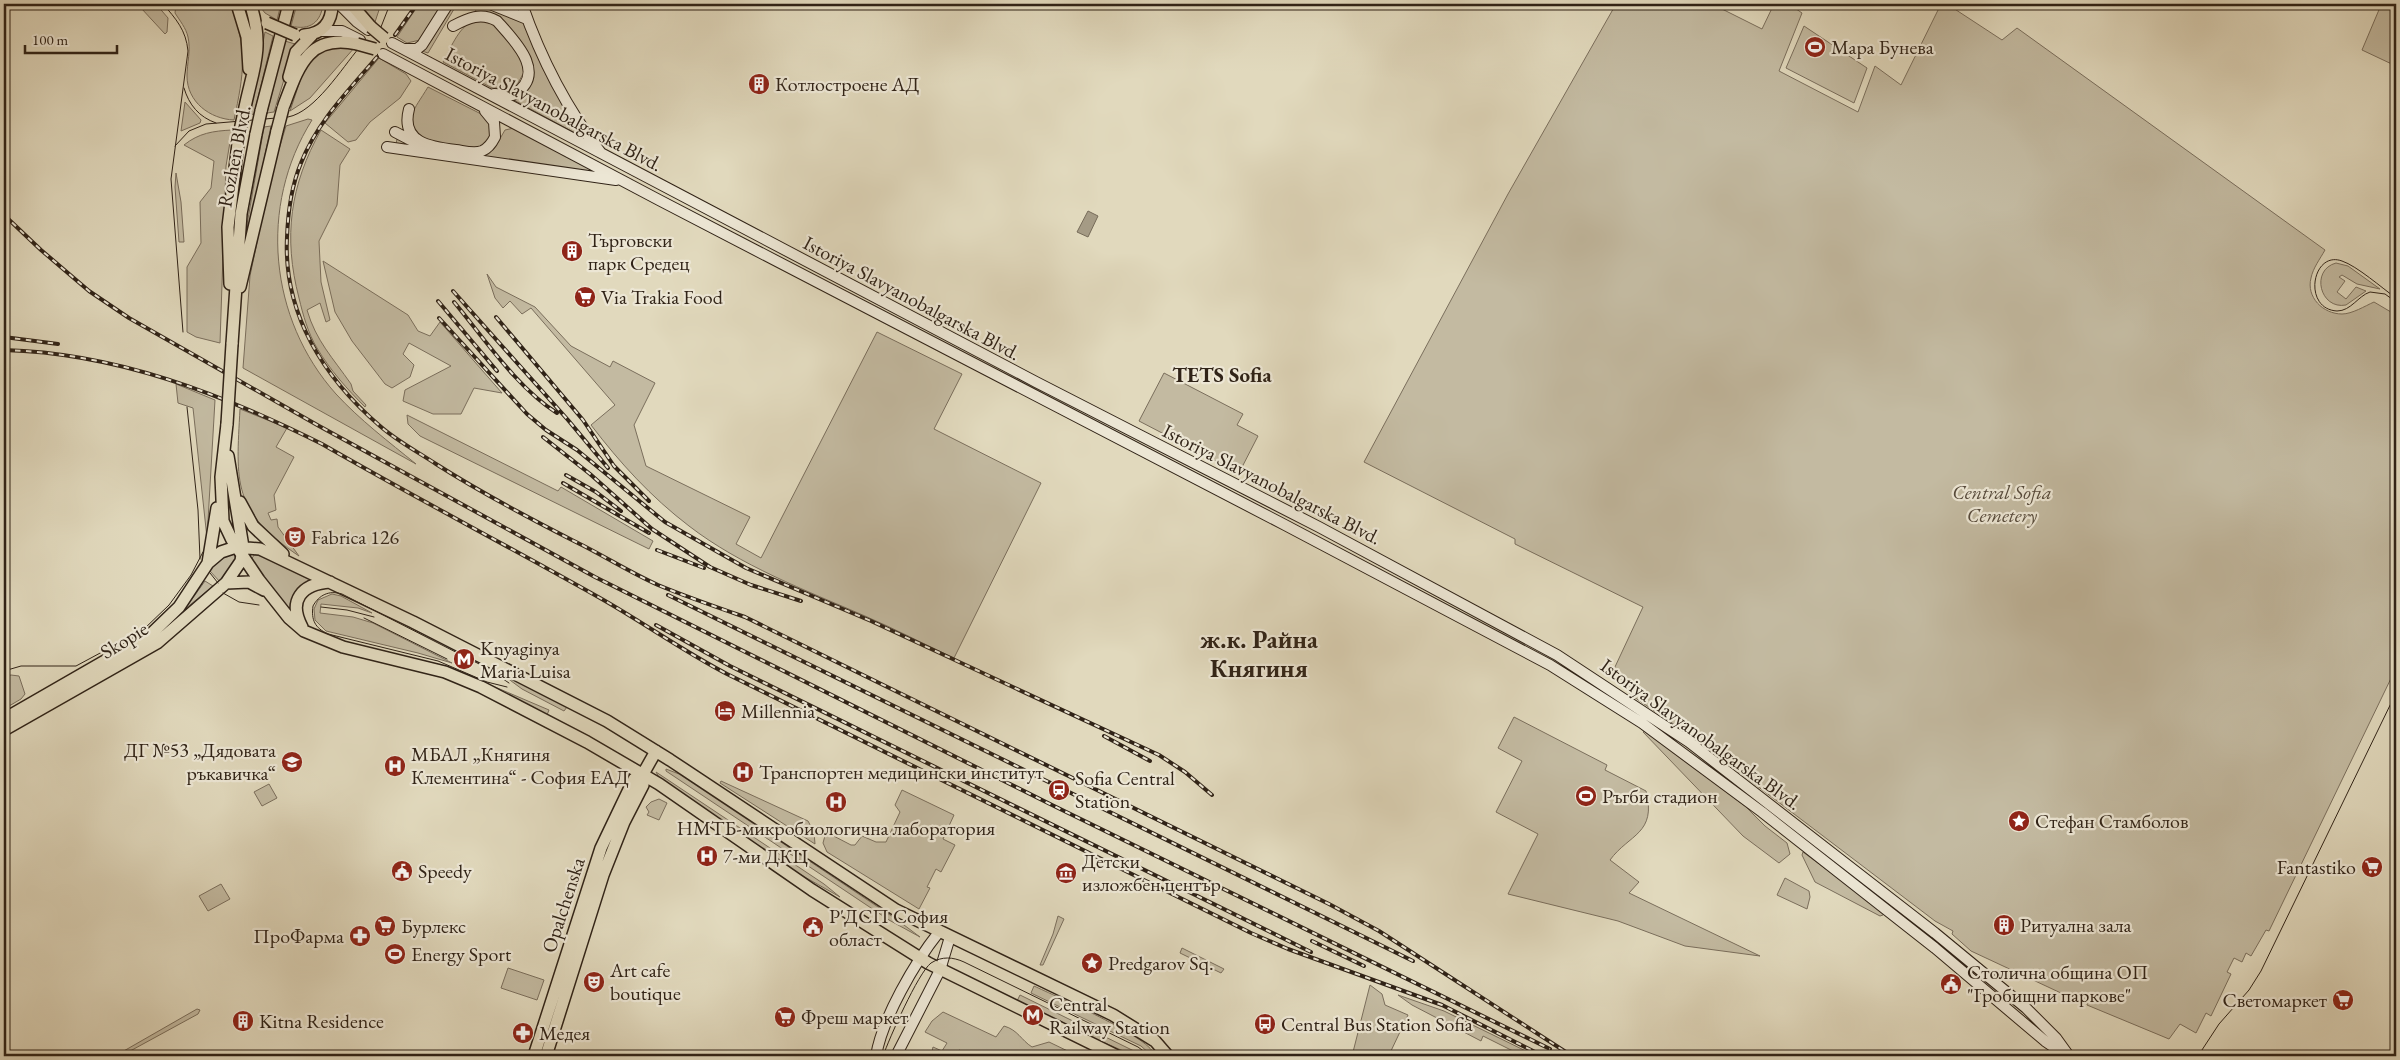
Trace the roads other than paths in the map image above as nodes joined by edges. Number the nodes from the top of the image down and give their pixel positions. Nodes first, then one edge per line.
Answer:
1 (237, 4) edge
2 (288, 4) edge
3 (332, 4) edge
4 (339, 4) edge
5 (351, 4) edge
6 (448, 4) edge
7 (490, 4) edge
8 (522, 4) edge
9 (250, 5) edge
10 (527, 19) junction
11 (453, 26) dead end
12 (370, 28) junction
13 (317, 33) junction
14 (388, 40) joint
15 (358, 42) junction
16 (404, 49) junction
17 (379, 51) joint
18 (248, 88) junction
19 (488, 93) junction
20 (477, 103) junction
21 (283, 107) junction
22 (409, 109) dead end
23 (395, 132) dead end
24 (433, 147) junction
25 (387, 148) dead end
26 (603, 155) junction
27 (622, 180) junction
28 (233, 318) junction
29 (226, 476) junction
30 (241, 550) junction
31 (208, 563) junction
32 (302, 568) junction
33 (330, 582) junction
34 (226, 583) junction
35 (270, 594) junction
36 (304, 631) junction
37 (4, 719) edge
38 (4, 730) edge
39 (656, 751) junction
40 (643, 774) junction
41 (1810, 834) junction
42 (1802, 843) junction
43 (944, 935) junction
44 (920, 958) junction
45 (940, 970) junction
46 (534, 1056) edge
47 (546, 1056) edge
48 (876, 1056) edge
49 (896, 1056) edge
50 (1117, 1056) edge
51 (1168, 1056) edge
52 (2068, 1056) edge

1 - 18 main road
2 - 28 main road, Rozhen Blvd., bridge
3 - 13 main road
4 - 12 main road
5 - 12 main road
6 - 16 main road
7 - 10 main road
8 - 10 main road
9 - 13 main road, bridge
9 - 18 main road, Rozhen Blvd.
10 - 26 main road
11 - 19 main road
12 - 14 main road, bridge
13 - 15 main road
13 - 21 main road, Rozhen Blvd.
14 - 16 main road, Istoriya Slavyanobalgarska Blvd.
15 - 17 main road, bridge
15 - 21 main road
16 - 19 main road, Istoriya Slavyanobalgarska Blvd.
17 - 20 main road, Istoriya Slavyanobalgarska Blvd.
18 - 28 main road, Rozhen Blvd., bridge
19 - 26 main road, Istoriya Slavyanobalgarska Blvd.
20 - 24 main road
20 - 27 main road, Istoriya Slavyanobalgarska Blvd.
21 - 28 main road, Rozhen Blvd., bridge
22 - 24 main road
23 - 24 main road
25 - 27 main road
26 - 41 main road, Istoriya Slavyanobalgarska Blvd.
27 - 42 main road, Istoriya Slavyanobalgarska Blvd.
28 - 29 main road, Rozhen Blvd., bridge
29 - 30 main road, Rozhen Blvd.
29 - 31 main road
29 - 32 main road
30 - 31 main road, Skopie
30 - 32 main road
30 - 34 main road, Skopie
30 - 35 main road, Rozhen Blvd.
31 - 37 main road, Skopie
32 - 33 main road
33 - 36 main road
33 - 39 main road
34 - 35 main road
34 - 38 main road, Skopie
35 - 36 main road, Rozhen Blvd.
36 - 40 main road
39 - 40 main road, Opalchenska
39 - 43 main road
40 - 44 main road
40 - 46 main road, Opalchenska
40 - 47 main road, Opalchenska
41 - 42 main road
41 - 52 main road, Istoriya Slavyanobalgarska Blvd.
42 - 52 main road, Istoriya Slavyanobalgarska Blvd.
43 - 44 main road
43 - 45 main road
43 - 51 main road
44 - 45 main road
44 - 48 main road
45 - 49 main road
45 - 50 main road

